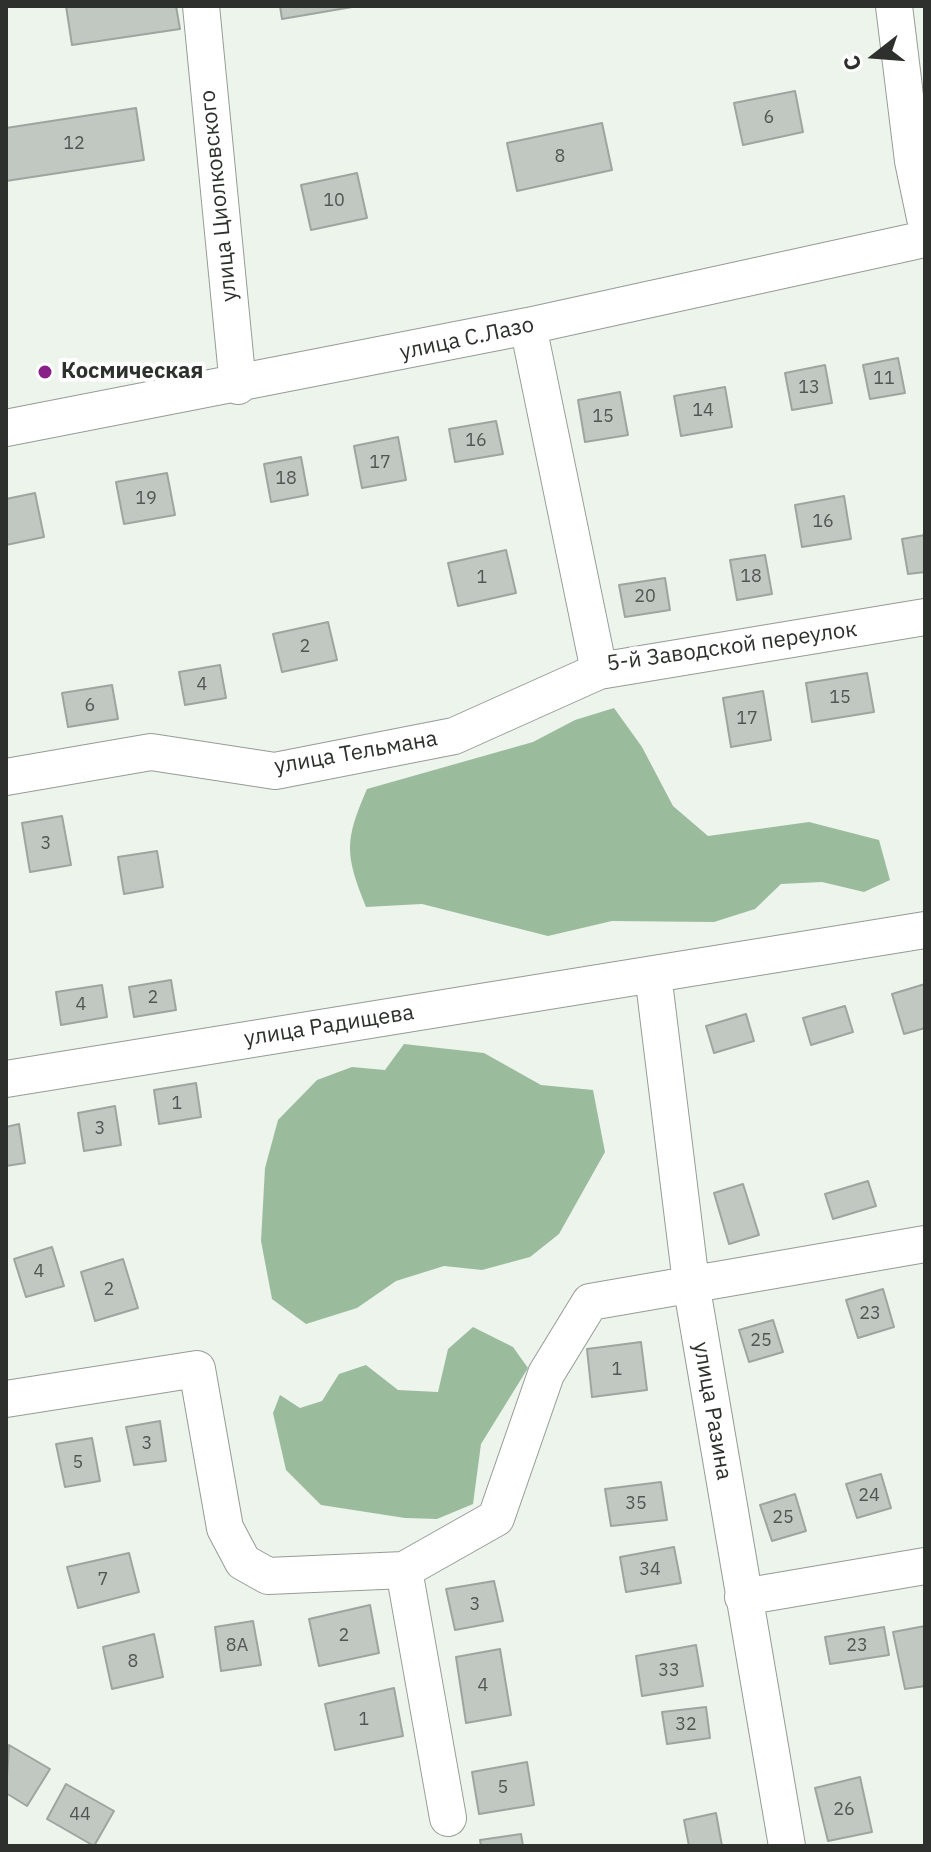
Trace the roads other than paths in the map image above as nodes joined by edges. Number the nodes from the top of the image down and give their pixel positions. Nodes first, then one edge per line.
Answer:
1 (201, 6) edge
2 (894, 6) edge
3 (925, 218) edge
4 (925, 239) edge
5 (528, 326) junction
6 (238, 386) junction
7 (6, 428) edge
8 (925, 617) edge
9 (599, 671) junction
10 (6, 777) edge
11 (925, 930) edge
12 (653, 974) junction
13 (6, 1079) edge
14 (925, 1244) edge
15 (691, 1283) junction
16 (6, 1399) edge
17 (925, 1566) edge
18 (404, 1570) junction
19 (743, 1597) junction
20 (448, 1818) dead end
21 (787, 1846) edge

1 - 6 street, улица Циолковского
2 - 3 street
4 - 5 street, улица С.Лазо
5 - 6 street, улица С.Лазо
5 - 9 street, 5-й Заводской переулок
6 - 7 street, улица С.Лазо
8 - 9 street, 5-й Заводской переулок
9 - 10 street, улица Тельмана
11 - 12 street, улица Радищева
12 - 13 street, улица Радищева
12 - 15 street, улица Разина
14 - 15 street
15 - 18 street
15 - 19 street, улица Разина
16 - 18 street
17 - 19 street
18 - 20 street
19 - 21 street, улица Разина

